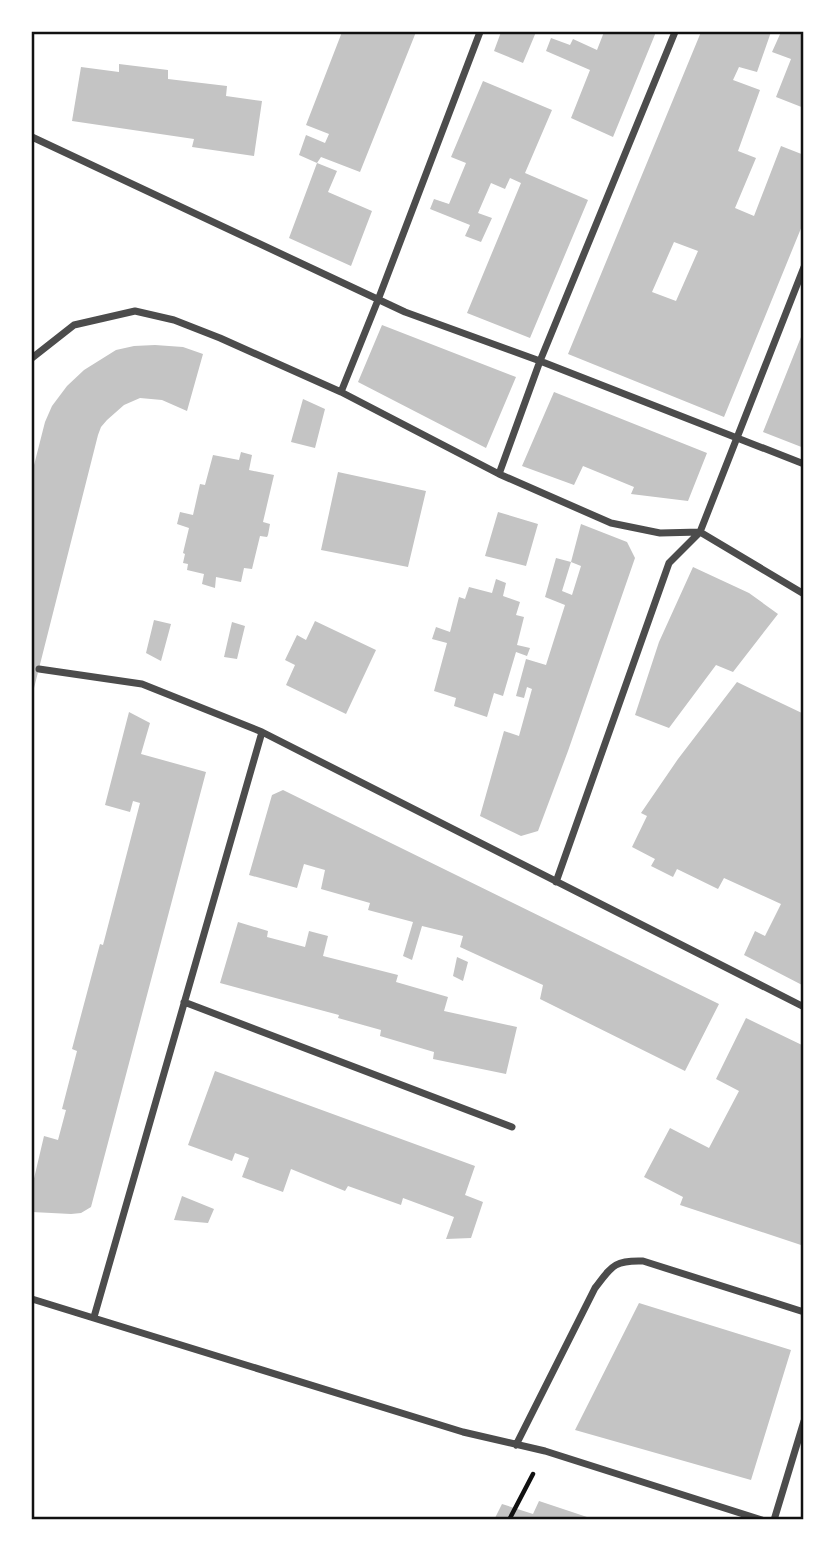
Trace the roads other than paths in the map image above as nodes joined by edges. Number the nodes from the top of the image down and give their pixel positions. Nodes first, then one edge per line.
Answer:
1 (480, 32) edge
2 (675, 32) edge
3 (32, 137) edge
4 (803, 267) edge
5 (378, 300) junction
6 (32, 358) edge
7 (540, 361) junction
8 (341, 392) junction
9 (736, 437) junction
10 (803, 464) edge
11 (499, 474) junction
12 (700, 532) junction
13 (803, 594) edge
14 (39, 669) dead end
15 (262, 732) junction
16 (556, 882) junction
17 (184, 1002) junction
18 (803, 1007) edge
19 (512, 1127) dead end
20 (32, 1299) edge
21 (803, 1312) edge
22 (94, 1317) junction
23 (803, 1421) edge
24 (516, 1445) junction
25 (762, 1520) edge
26 (774, 1520) edge

1 - 5 street
2 - 7 street
3 - 5 street
4 - 9 street
5 - 7 street
5 - 8 street
6 - 8 street
7 - 9 street
7 - 11 street
8 - 11 street
9 - 10 street
9 - 12 street
11 - 12 street
12 - 13 street
12 - 16 street
14 - 15 street
15 - 16 street
15 - 17 street
16 - 18 street
17 - 19 street
17 - 22 street
20 - 22 street
21 - 24 street
22 - 24 street
23 - 26 street
24 - 25 street

